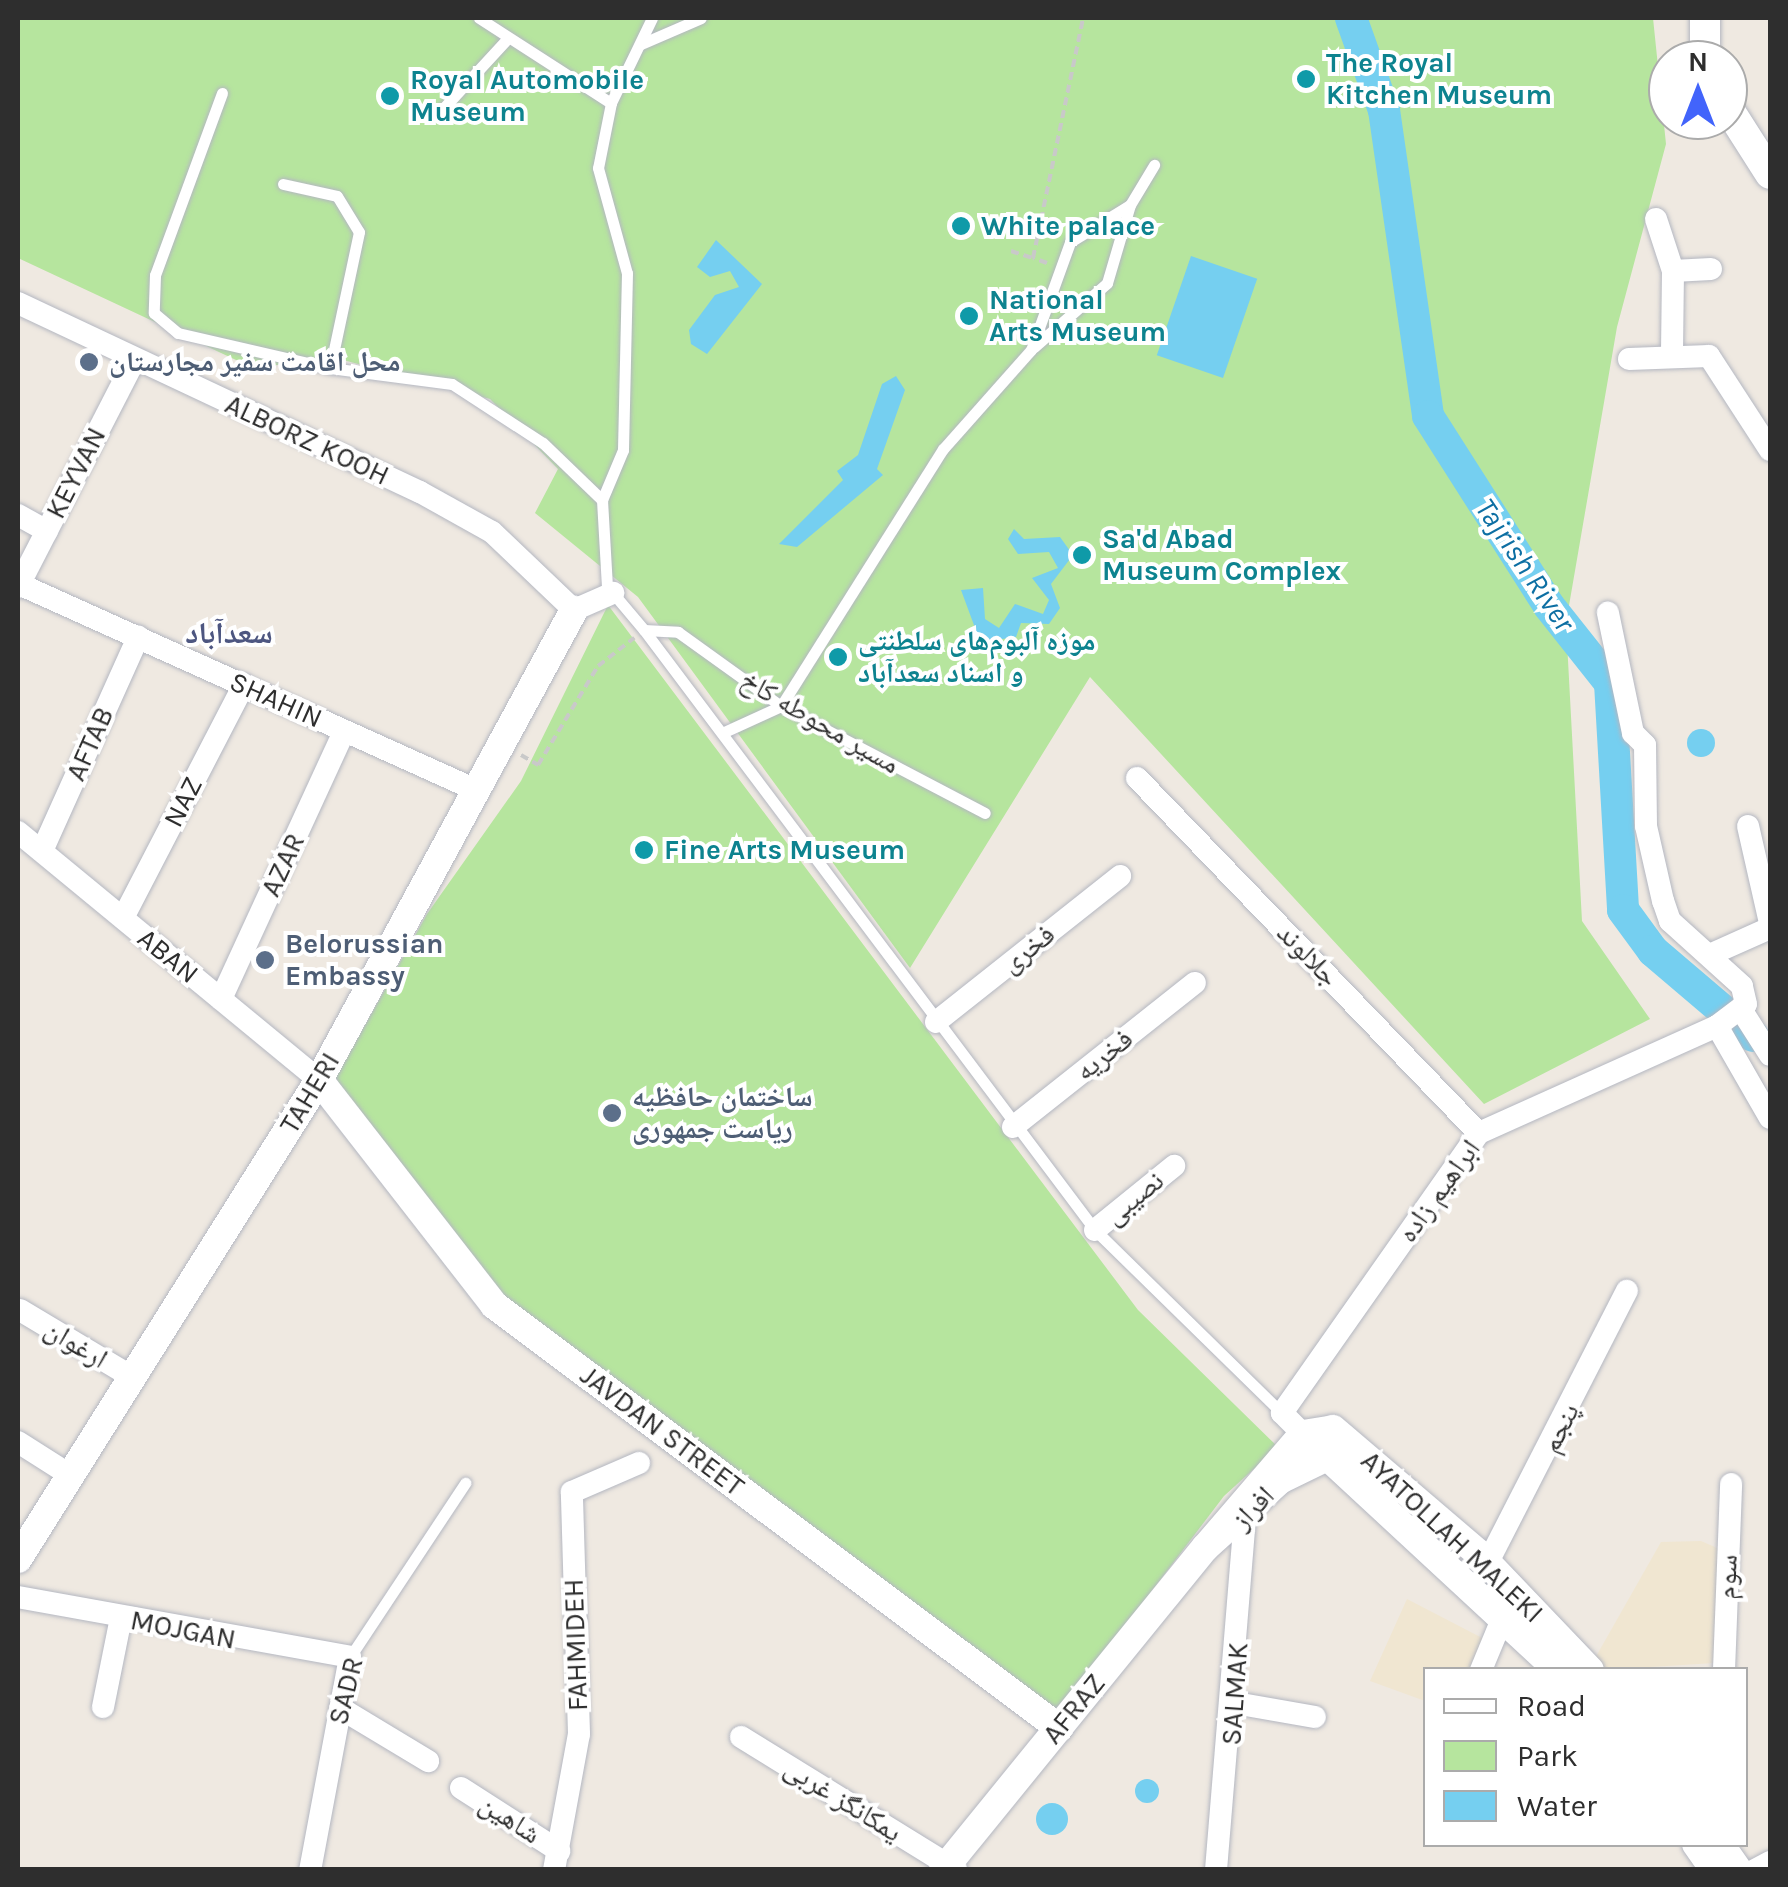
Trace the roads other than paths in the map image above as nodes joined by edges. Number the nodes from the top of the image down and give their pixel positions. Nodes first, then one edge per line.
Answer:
1 (478, 18) edge
2 (652, 18) edge
3 (701, 18) edge
4 (508, 39) junction
5 (641, 44) junction
6 (222, 93) dead end
7 (610, 104) junction
8 (438, 114) dead end
9 (1748, 139) edge
10 (1154, 165) dead end
11 (1770, 174) edge
12 (283, 184) dead end
13 (1130, 205) junction
14 (1656, 219) dead end
15 (1712, 268) dead end
16 (1673, 271) junction
17 (18, 303) edge
18 (1030, 350) junction
19 (1672, 357) junction
20 (1629, 358) dead end
21 (135, 360) junction
22 (330, 368) junction
23 (1770, 450) edge
24 (602, 500) junction
25 (18, 515) edge
26 (47, 531) junction
27 (18, 585) edge
28 (614, 593) junction
29 (574, 610) junction
30 (1608, 613) dead end
31 (644, 630) junction
32 (138, 638) junction
33 (244, 685) junction
34 (781, 706) junction
35 (344, 731) junction
36 (722, 733) junction
37 (1137, 778) dead end
38 (478, 791) junction
39 (985, 813) dead end
40 (1748, 826) dead end
41 (18, 832) edge
42 (42, 852) junction
43 (1120, 876) dead end
44 (123, 918) junction
45 (1770, 925) edge
46 (1714, 953) junction
47 (1196, 983) dead end
48 (222, 1000) junction
49 (1742, 1011) junction
50 (936, 1022) junction
51 (1718, 1026) junction
52 (1770, 1055) edge
53 (319, 1080) junction
54 (1770, 1118) edge
55 (1013, 1127) junction
56 (1480, 1132) junction
57 (1174, 1166) dead end
58 (1095, 1230) junction
59 (1628, 1291) dead end
60 (20, 1310) dead end
61 (132, 1377) junction
62 (1282, 1412) junction
63 (1303, 1434) junction
64 (18, 1442) edge
65 (1327, 1457) junction
66 (638, 1462) dead end
67 (70, 1475) junction
68 (465, 1483) dead end
69 (1731, 1484) dead end
70 (1245, 1517) junction
71 (1205, 1548) junction
72 (18, 1558) edge
73 (1487, 1564) junction
74 (18, 1597) edge
75 (1503, 1617) junction
76 (121, 1618) junction
77 (350, 1657) junction
78 (1482, 1667) edge
79 (1555, 1667) edge
80 (1587, 1667) edge
81 (1724, 1667) edge
82 (1235, 1703) junction
83 (102, 1708) dead end
84 (340, 1708) junction
85 (1314, 1718) dead end
86 (1059, 1728) junction
87 (741, 1737) dead end
88 (428, 1761) dead end
89 (460, 1788) dead end
90 (1698, 1847) edge
91 (1722, 1847) edge
92 (557, 1860) edge
93 (1770, 1862) edge
94 (948, 1867) edge
95 (310, 1870) edge
96 (1216, 1870) edge
97 (1714, 1870) edge
98 (1738, 1870) edge
99 (1756, 1870) edge

1 - 4 lane
2 - 5 lane
3 - 5 lane
4 - 7 lane
4 - 8 lane
5 - 7 lane
6 - 22 lane
7 - 24 lane
9 - 11 main road
10 - 13 lane
12 - 22 lane
13 - 18 lane
13 - 18 lane
14 - 16 street
15 - 16 street
16 - 19 street
17 - 21 street, ALBORZ KOOH
18 - 34 lane
19 - 20 street
19 - 23 street
21 - 26 street, KEYVAN
21 - 29 street, ALBORZ KOOH
22 - 24 lane
24 - 28 lane
25 - 26 street
26 - 27 street, KEYVAN
27 - 32 street, SHAHIN
28 - 29 street
28 - 31 lane
29 - 38 street, TAHERI
30 - 46 street
31 - 34 lane, مسیر محوطه کاخ
31 - 36 lane
32 - 33 street, SHAHIN
32 - 42 street, AFTAB
33 - 35 street, SHAHIN
33 - 44 street, NAZ
34 - 36 lane
34 - 39 lane, مسیر محوطه کاخ
35 - 38 street, SHAHIN
35 - 48 street, AZAR
36 - 50 lane
37 - 56 street, جلالوند
38 - 53 street, TAHERI
40 - 45 street
41 - 42 street, ABAN
42 - 44 street, ABAN
43 - 50 street, فخری
44 - 48 street, ABAN
45 - 46 street
46 - 49 street
47 - 55 street, فخریه
48 - 53 street, ABAN
49 - 51 street
49 - 52 street
50 - 55 lane
51 - 54 street
51 - 56 street, ابراهیم زاده
53 - 61 street, TAHERI
53 - 86 street, JAVDAN STREET
55 - 58 lane
56 - 62 street, ابراهیم زاده
57 - 58 street, نصیبی
58 - 62 lane
59 - 73 street, پنجم
60 - 61 street, ارغوان
61 - 67 street, TAHERI
62 - 63 street, AYATOLLAH MALEKI
63 - 65 street, AYATOLLAH MALEKI
63 - 71 street, افراز
63 - 73 street, AYATOLLAH MALEKI
64 - 67 street
65 - 70 street, افراز
65 - 75 street, AYATOLLAH MALEKI
66 - 92 street, FAHMIDEH
67 - 72 street, TAHERI
68 - 77 lane, SADR
69 - 81 street, سوم
70 - 71 street, افراز
70 - 82 street, SALMAK
71 - 86 street, AFRAZ
73 - 80 street, AYATOLLAH MALEKI
74 - 76 street, MOJGAN
75 - 78 street
75 - 79 street, AYATOLLAH MALEKI
76 - 77 street, MOJGAN
76 - 83 street
77 - 84 street, SADR
82 - 85 street
82 - 96 street, SALMAK
84 - 88 street
84 - 95 street, SADR
86 - 94 street, AFRAZ
87 - 94 street, یمکانگز غربی
89 - 92 street, شاهین
90 - 97 street
91 - 98 street
93 - 99 street

